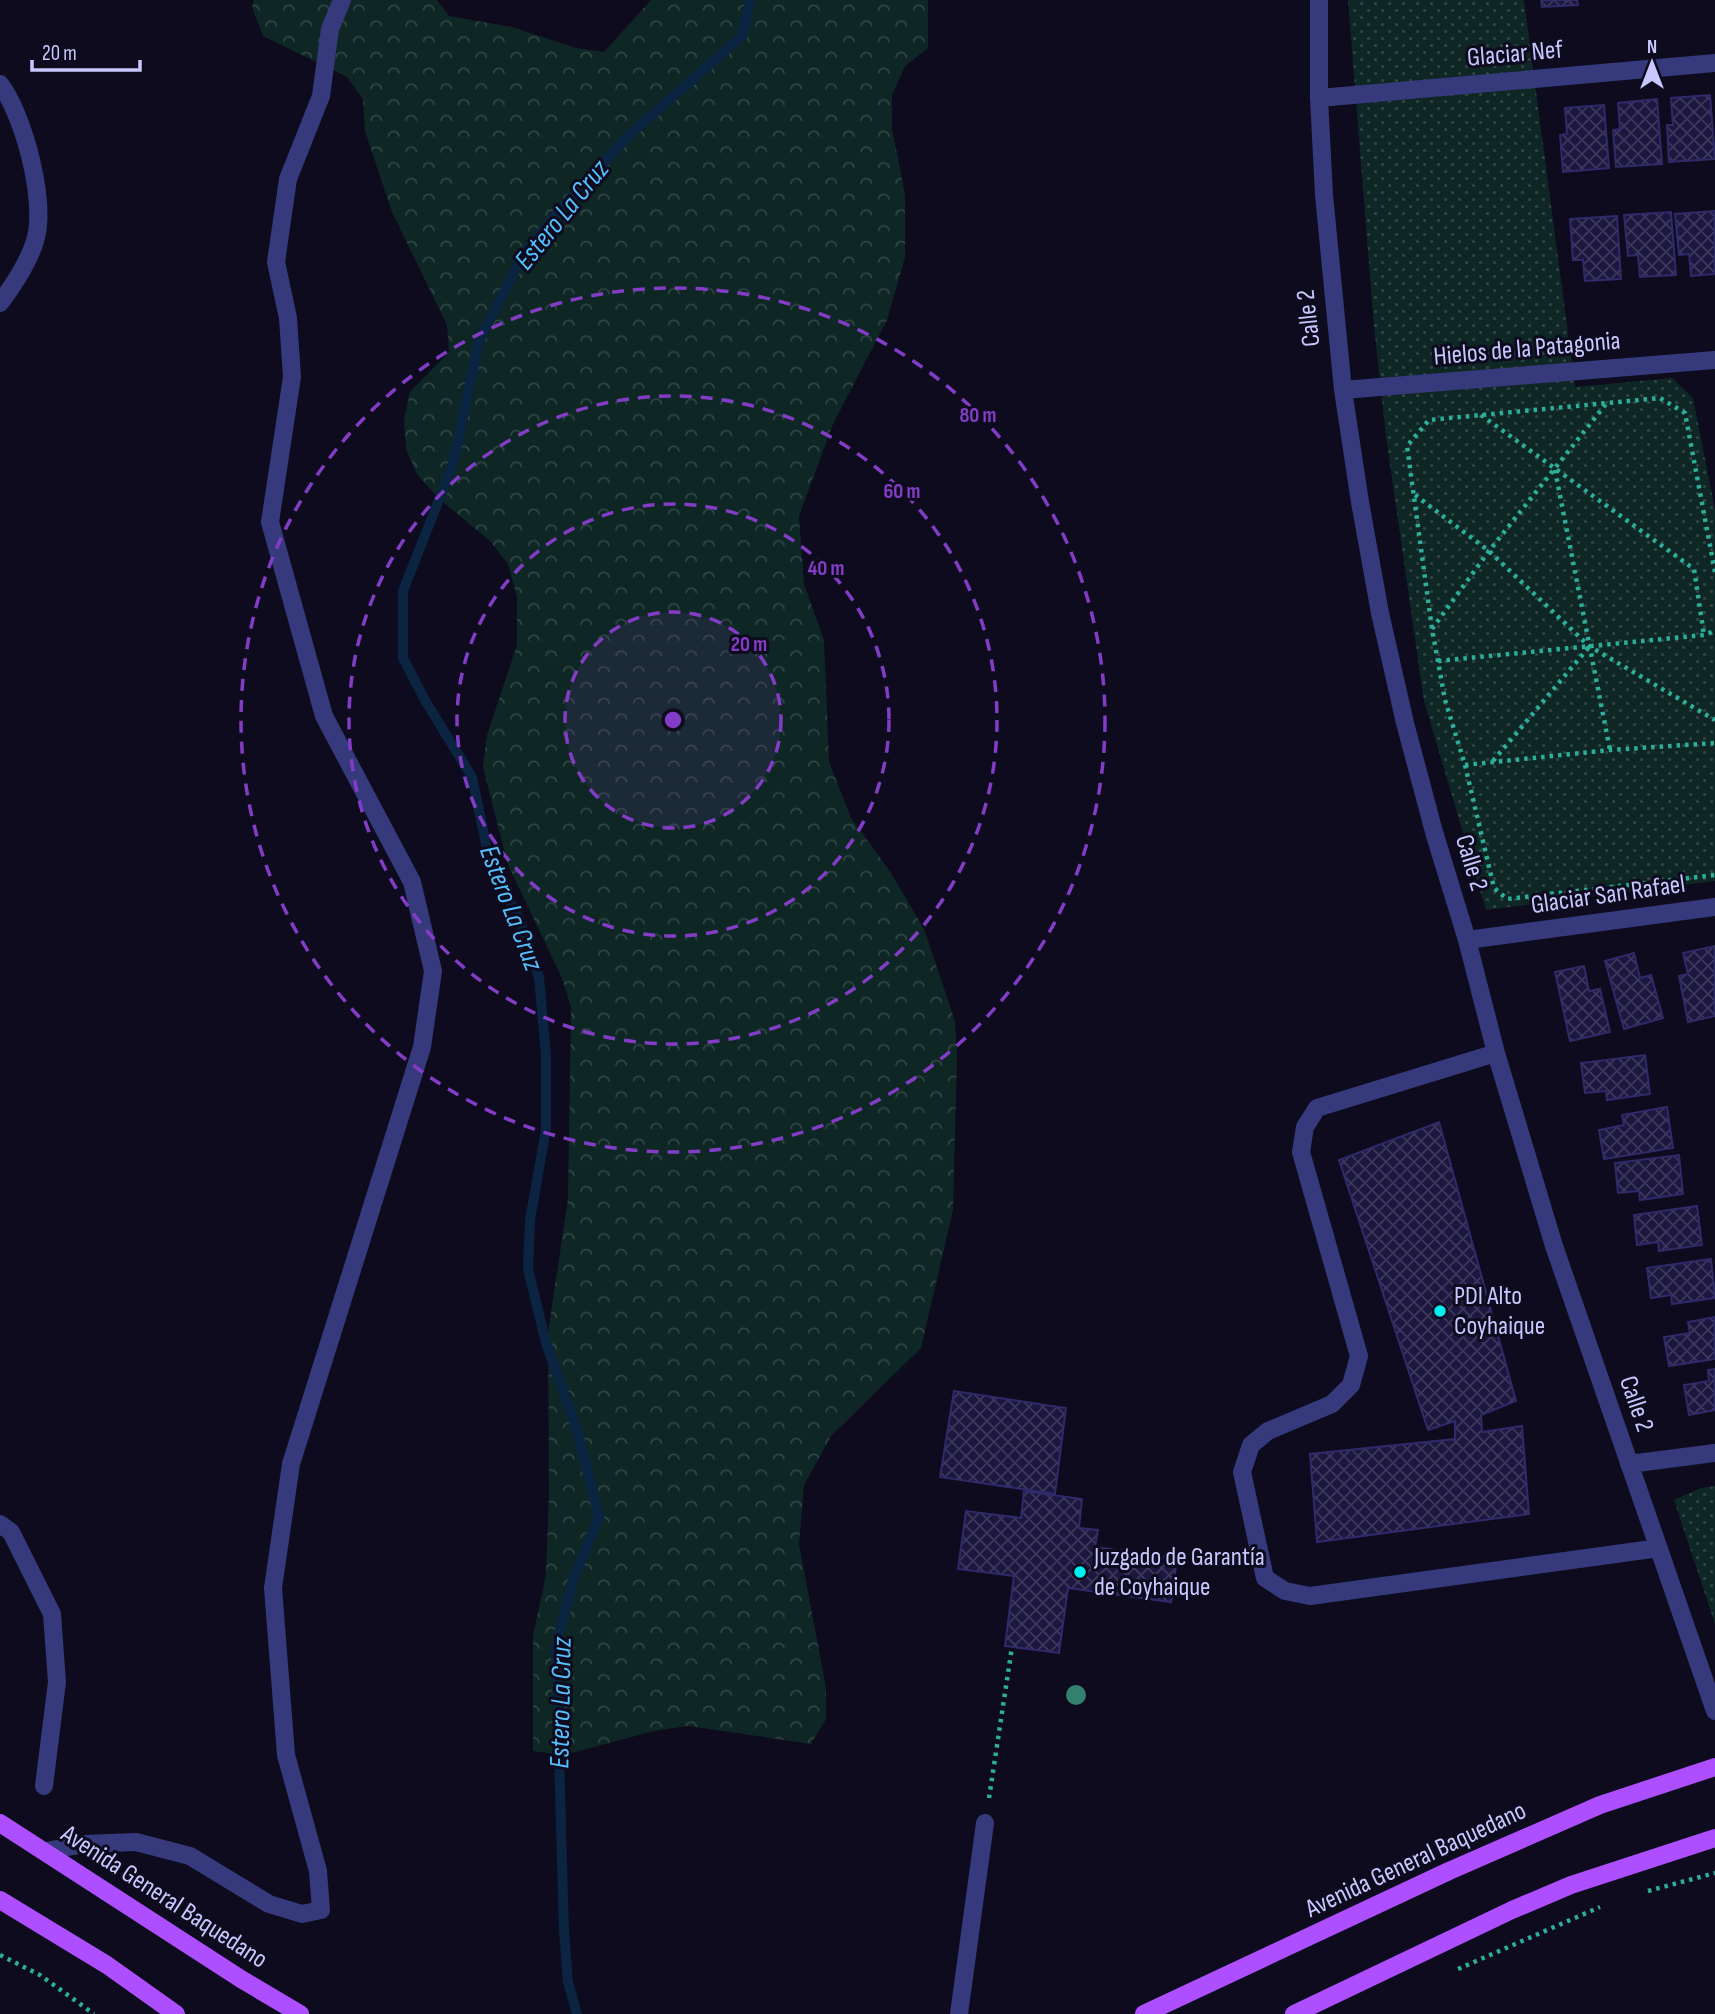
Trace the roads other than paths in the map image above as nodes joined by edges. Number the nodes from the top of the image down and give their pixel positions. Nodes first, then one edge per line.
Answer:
1 (342, 0) edge
2 (1319, 0) edge
3 (1715, 63) edge
4 (0, 84) edge
5 (1319, 98) junction
6 (0, 303) edge
7 (1715, 360) edge
8 (1343, 390) junction
9 (1715, 907) edge
10 (1467, 940) junction
11 (1496, 1053) junction
12 (1715, 1453) edge
13 (1629, 1464) junction
14 (0, 1524) edge
15 (1658, 1548) junction
16 (1715, 1711) edge
17 (1715, 1766) edge
18 (44, 1786) dead end
19 (0, 1823) edge
20 (985, 1823) road end
21 (1715, 1838) edge
22 (46, 1851) junction
23 (0, 1900) edge
24 (176, 2014) edge
25 (300, 2014) edge
26 (959, 2014) edge
27 (1144, 2014) edge
28 (1294, 2014) edge

1 - 22 street
2 - 5 street, Calle 2
3 - 5 street, Glaciar Nef
4 - 6 street
5 - 8 street, Calle 2
7 - 8 street, Hielos de la Patagonia
8 - 10 street, Calle 2
9 - 10 street, Glaciar San Rafael
10 - 11 street, Calle 2
11 - 13 street, Calle 2
11 - 15 street
12 - 13 street
13 - 15 street, Calle 2
14 - 18 street
15 - 16 street, Calle 2
17 - 27 main road, Avenida General Baquedano
19 - 22 main road, Avenida General Baquedano
20 - 26 street
21 - 28 main road
22 - 25 main road, Avenida General Baquedano
23 - 24 main road

